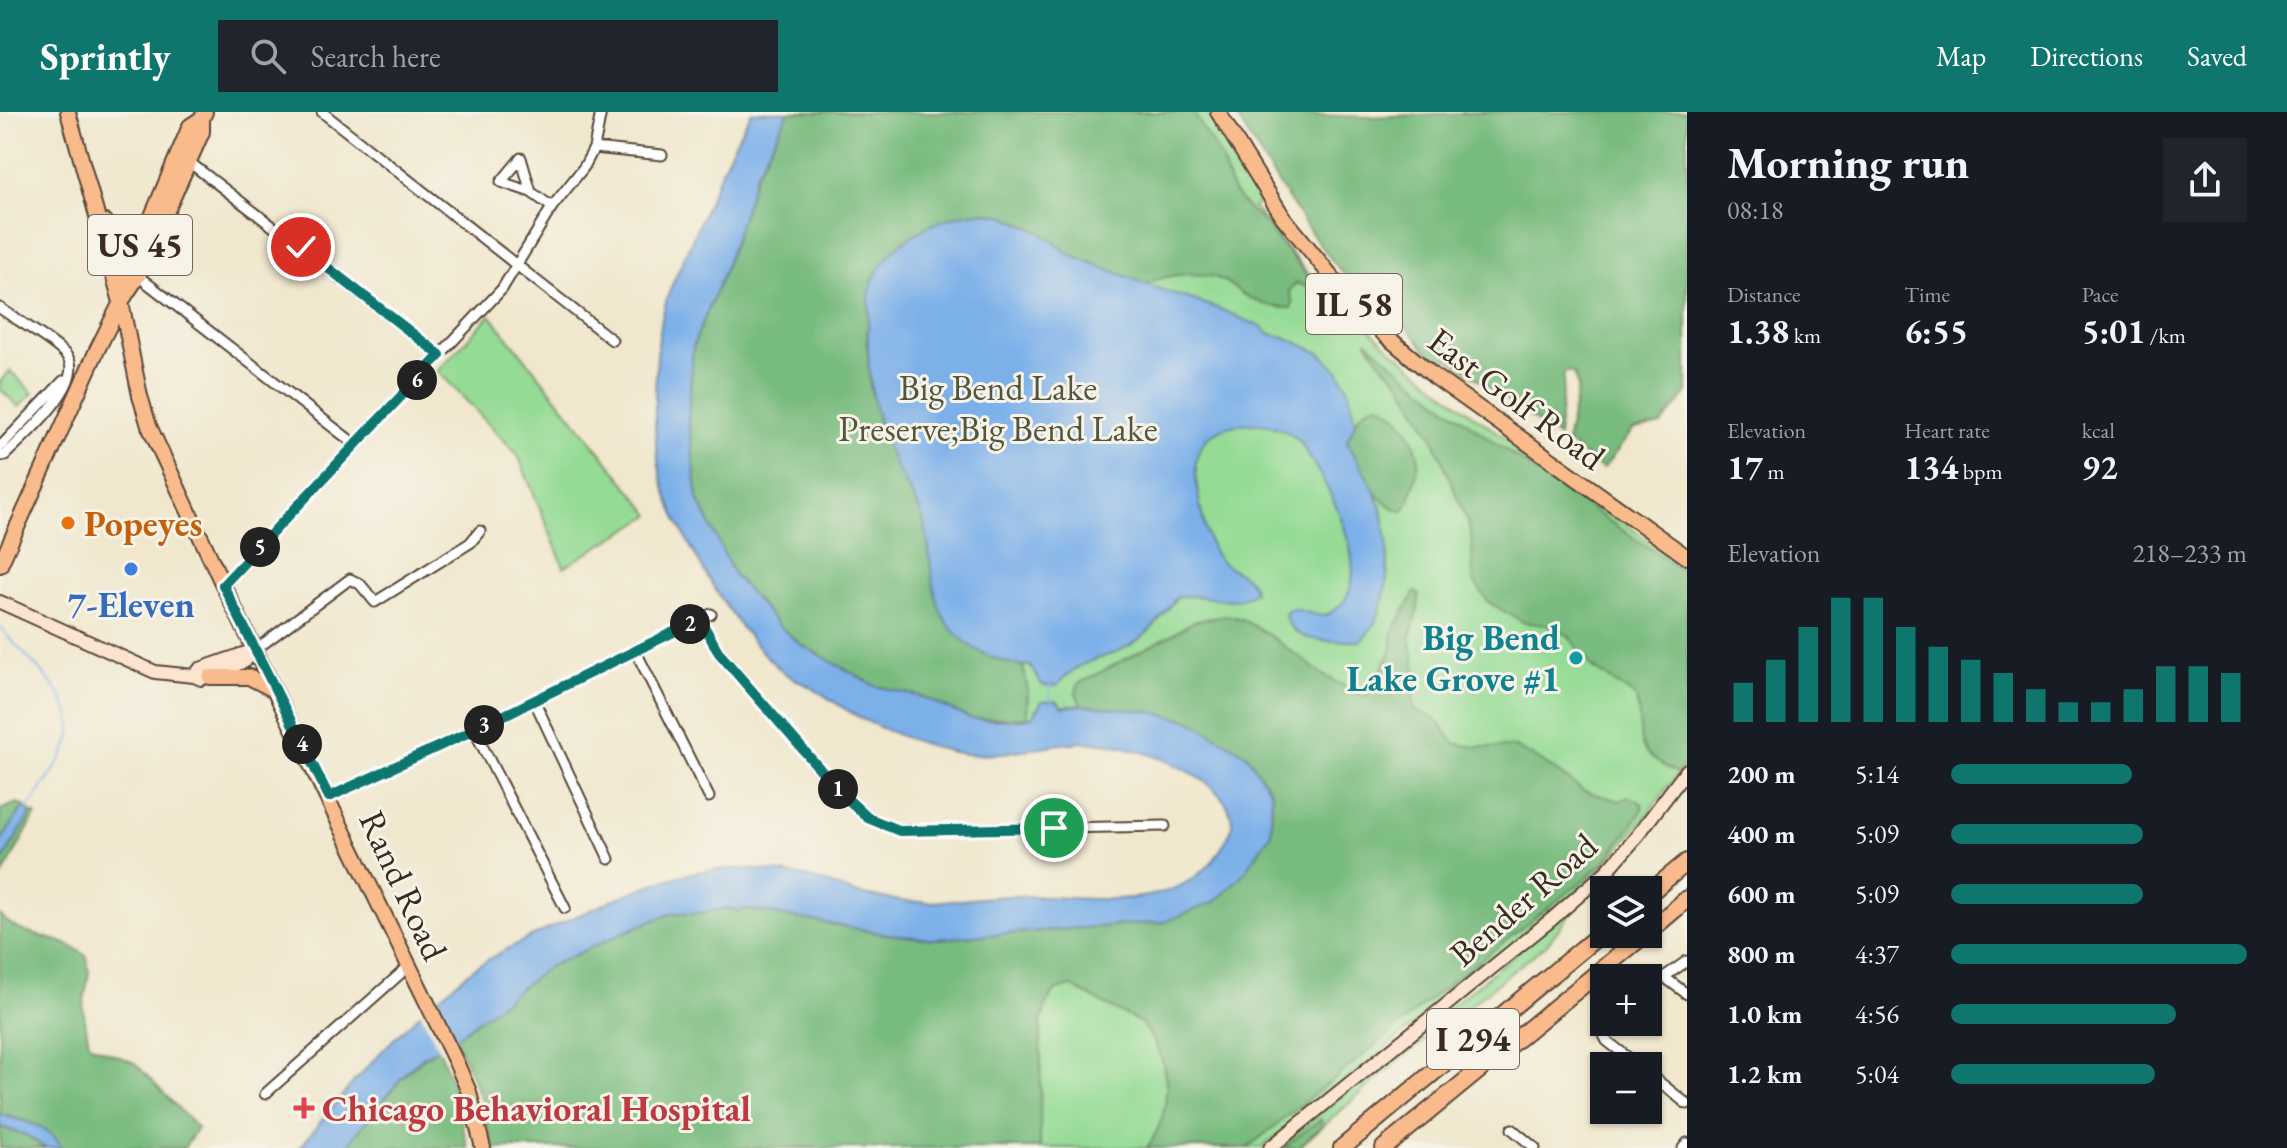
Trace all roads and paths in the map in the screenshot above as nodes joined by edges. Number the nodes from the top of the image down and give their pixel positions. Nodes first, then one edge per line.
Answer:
1 (68, 112) edge
2 (322, 112) edge
3 (601, 112) edge
4 (1218, 112) edge
5 (203, 115) edge
6 (594, 148) junction
7 (662, 155) dead end
8 (189, 162) junction
9 (531, 192) dead end
10 (94, 201) junction
11 (552, 207) junction
12 (143, 238) junction
13 (515, 264) junction
14 (138, 276) junction
15 (121, 302) junction
16 (0, 308) edge
17 (612, 340) dead end
18 (440, 355) junction
19 (68, 375) junction
20 (356, 445) junction
21 (0, 447) edge
22 (0, 456) edge
23 (480, 531) dead end
24 (1687, 557) edge
25 (0, 565) edge
26 (223, 585) junction
27 (0, 602) edge
28 (711, 614) dead end
29 (0, 615) edge
30 (31, 616) junction
31 (700, 619) junction
32 (255, 650) junction
33 (635, 650) junction
34 (194, 676) junction
35 (210, 677) junction
36 (276, 692) junction
37 (534, 700) junction
38 (474, 730) junction
39 (1687, 770) edge
40 (329, 797) junction
41 (709, 797) dead end
42 (1165, 826) dead end
43 (609, 859) dead end
44 (1687, 862) edge
45 (1662, 883) edge
46 (1687, 899) edge
47 (565, 908) dead end
48 (1662, 920) edge
49 (1590, 943) edge
50 (1628, 948) edge
51 (1687, 961) edge
52 (408, 967) junction
53 (1664, 977) joint
54 (1687, 994) edge
55 (1604, 1036) edge
56 (1621, 1052) edge
57 (1662, 1084) edge
58 (265, 1094) dead end
59 (1687, 1104) edge
60 (1512, 1129) dead end
61 (1687, 1143) edge
62 (483, 1148) edge
63 (1270, 1148) edge
64 (1342, 1148) edge
65 (1384, 1148) edge
66 (1535, 1148) edge
67 (1683, 1148) edge

1 - 10 main road, Rand Road
2 - 13 street
3 - 6 street
4 - 24 main road, East Golf Road / IL 58
5 - 8 main road, US 45
5 - 12 main road, US 45
6 - 7 street
6 - 11 street
8 - 14 main road, US 45
8 - 18 street
9 - 11 street
10 - 12 main road
10 - 15 main road, Rand Road
11 - 13 street
12 - 15 main road, US 45
13 - 17 street
13 - 18 street
14 - 15 main road, US 45
14 - 20 street
15 - 25 main road
15 - 26 main road, Rand Road
16 - 19 street
18 - 20 street
19 - 21 street
19 - 22 street
20 - 26 street
23 - 32 street
26 - 32 main road, Rand Road
27 - 30 street
28 - 31 street
29 - 30 street
30 - 34 street
31 - 33 street
31 - 42 street
32 - 34 street
32 - 35 street
32 - 36 main road, Rand Road
33 - 37 street
33 - 41 street
34 - 35 street
35 - 36 main road
36 - 40 main road, Rand Road
37 - 38 street
37 - 43 street
38 - 40 street
38 - 47 street
39 - 63 street, Bender Road
40 - 52 main road, Rand Road
44 - 45 highway
46 - 48 highway, I 294
49 - 64 highway, I 294
50 - 65 highway, I 294
51 - 53 street
52 - 58 street
52 - 62 main road, Rand Road
53 - 54 street
55 - 56 street
57 - 59 street
60 - 66 street
61 - 67 street

